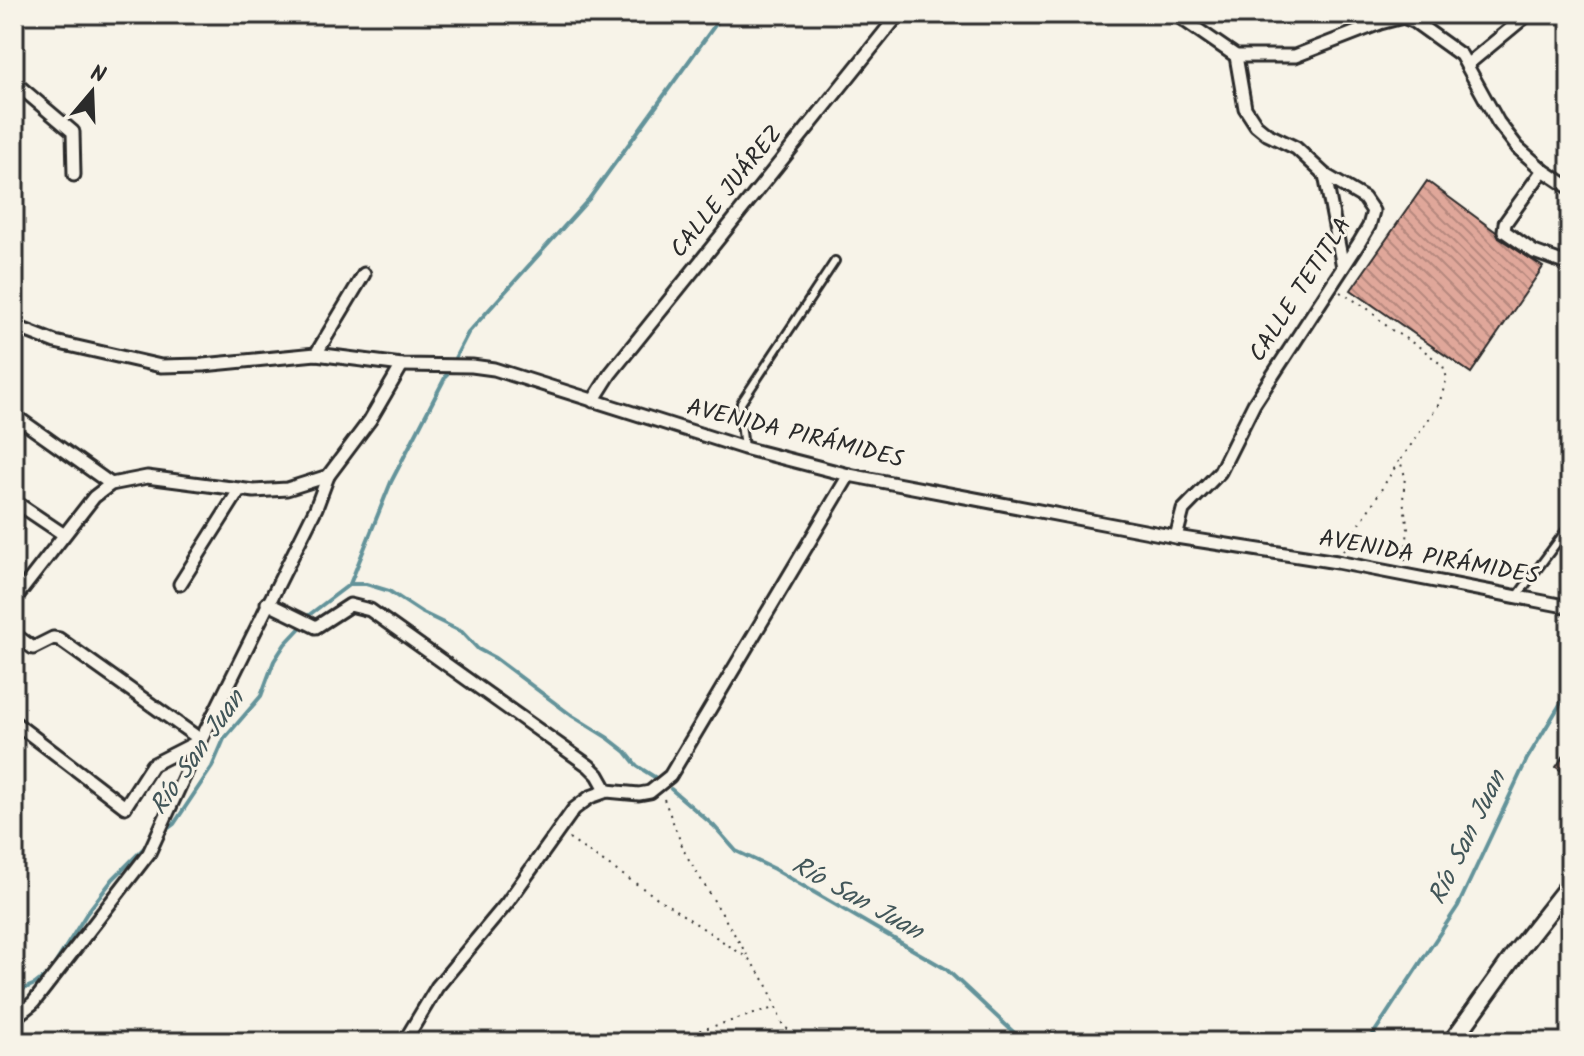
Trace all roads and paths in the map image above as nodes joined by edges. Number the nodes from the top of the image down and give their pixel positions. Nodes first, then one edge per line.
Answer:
1 (899, 14) edge
2 (1175, 14) edge
3 (1404, 15) edge
4 (1526, 16) edge
5 (1236, 56) junction
6 (1468, 64) junction
7 (14, 82) edge
8 (1543, 170) junction
9 (74, 175) dead end
10 (1325, 175) junction
11 (1570, 188) edge
12 (835, 261) dead end
13 (1570, 265) edge
14 (1343, 267) junction
15 (364, 274) dead end
16 (1330, 286) junction
17 (14, 326) edge
18 (316, 354) junction
19 (402, 365) junction
20 (593, 401) junction
21 (18, 418) dead end
22 (744, 448) junction
23 (1400, 461) junction
24 (849, 475) junction
25 (328, 476) junction
26 (111, 484) junction
27 (240, 489) junction
28 (14, 501) edge
29 (1570, 525) edge
30 (63, 534) junction
31 (1176, 537) junction
32 (1337, 562) junction
33 (1404, 574) junction
34 (180, 584) dead end
35 (1518, 595) junction
36 (14, 600) edge
37 (267, 603) junction
38 (1570, 607) edge
39 (14, 634) edge
40 (14, 722) edge
41 (201, 740) junction
42 (660, 786) junction
43 (607, 791) junction
44 (558, 831) junction
45 (1570, 884) edge
46 (749, 959) junction
47 (775, 1008) junction
48 (14, 1018) edge
49 (404, 1042) edge
50 (661, 1042) edge
51 (807, 1042) edge
52 (1452, 1042) edge

1 - 20 street, CALLE JUÁREZ
2 - 5 street
3 - 5 street
3 - 6 street
4 - 6 street
5 - 10 street, CALLE TETITLA
6 - 8 street
7 - 9 street
8 - 11 street
8 - 13 street
10 - 14 street
10 - 14 street, CALLE TETITLA
12 - 22 lane
14 - 16 street, CALLE TETITLA
15 - 18 street
16 - 23 path
16 - 31 street, CALLE TETITLA
17 - 18 street, AVENIDA PIRÁMIDES
18 - 19 street, AVENIDA PIRÁMIDES
19 - 20 street, AVENIDA PIRÁMIDES
19 - 25 street
20 - 22 street, AVENIDA PIRÁMIDES
21 - 26 street
22 - 24 street, AVENIDA PIRÁMIDES
23 - 32 path
23 - 33 path
24 - 31 street, AVENIDA PIRÁMIDES
24 - 42 street
25 - 27 street
25 - 37 street
26 - 27 street
26 - 30 street
27 - 34 street
28 - 30 street
29 - 35 lane
30 - 36 street
31 - 32 street, AVENIDA PIRÁMIDES
32 - 33 street, AVENIDA PIRÁMIDES
33 - 35 street, AVENIDA PIRÁMIDES
35 - 38 street, AVENIDA PIRÁMIDES
37 - 41 street
37 - 43 street
39 - 41 street
40 - 41 street
41 - 48 street
42 - 43 street
42 - 46 path
43 - 44 street
44 - 46 path
44 - 49 street
45 - 52 main road
46 - 47 path
47 - 50 path
47 - 51 path

